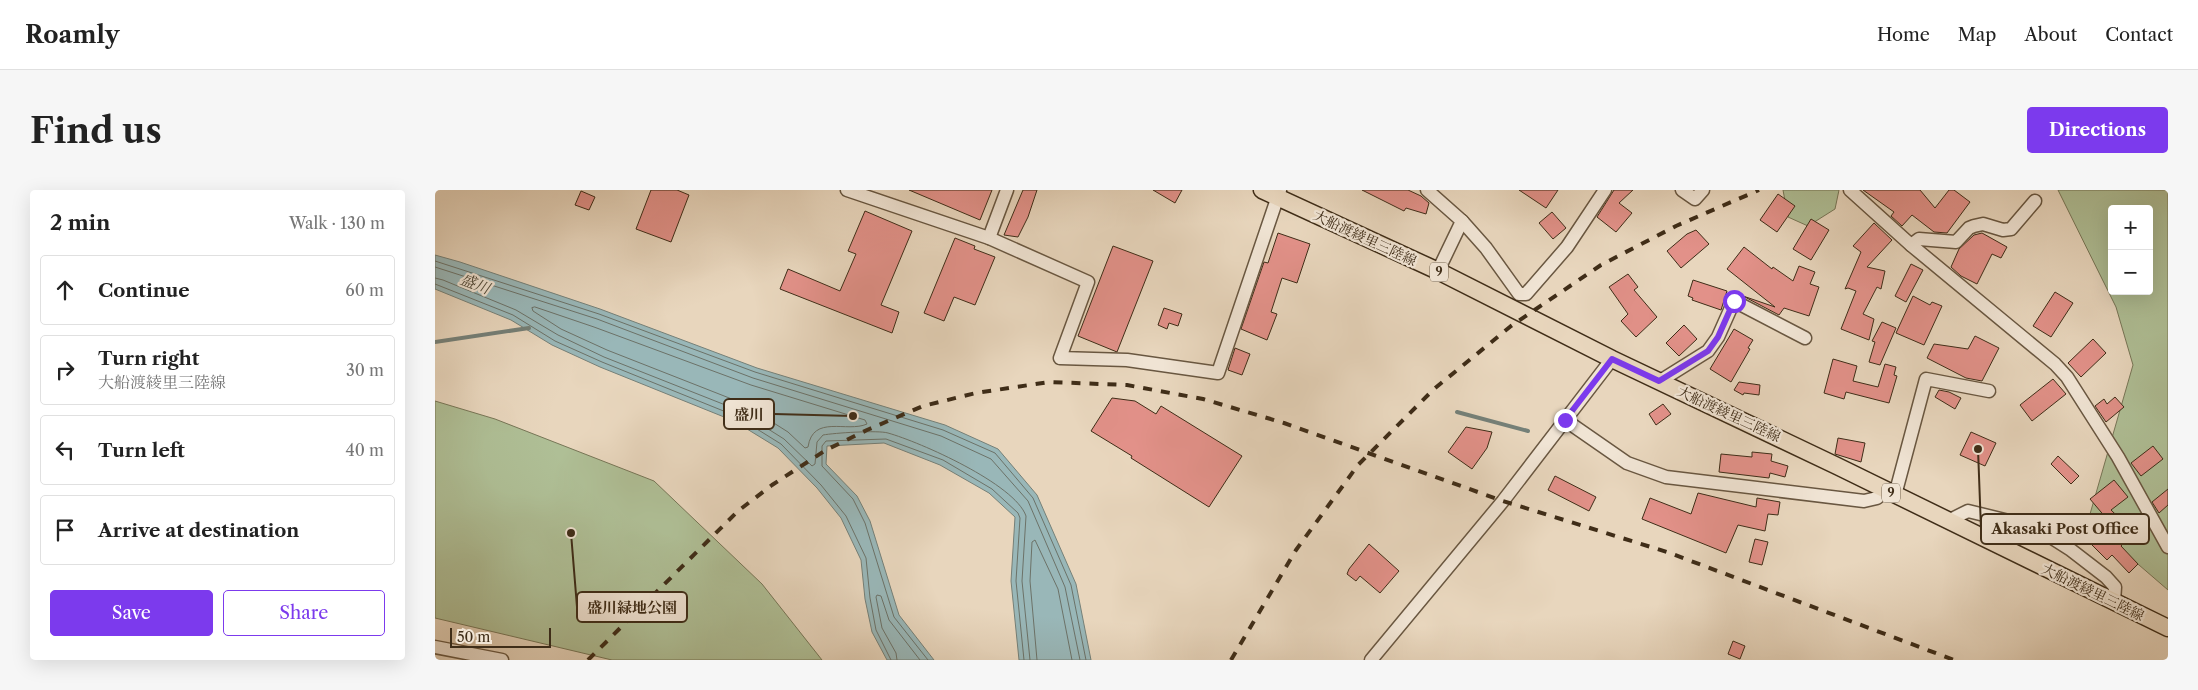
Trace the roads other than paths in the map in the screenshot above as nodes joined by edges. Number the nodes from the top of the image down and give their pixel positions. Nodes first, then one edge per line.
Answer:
1 (847, 190) edge
2 (1007, 190) edge
3 (1427, 190) edge
4 (1605, 190) edge
5 (1682, 190) edge
6 (1703, 190) edge
7 (1850, 190) edge
8 (1273, 192) edge
9 (2035, 201) dead end
10 (1462, 221) junction
11 (989, 238) junction
12 (1911, 245) junction
13 (1438, 271) junction
14 (1805, 338) dead end
15 (1612, 359) junction
16 (1659, 381) junction
17 (1989, 392) dead end
18 (1565, 420) junction
19 (1891, 492) junction
20 (1948, 521) junction
21 (2168, 547) edge
22 (2114, 602) junction
23 (2168, 628) edge
24 (435, 646) edge
25 (502, 660) edge
26 (1371, 660) edge

1 - 11 street
2 - 11 street
3 - 10 street
4 - 10 street
5 - 6 street
7 - 12 street
8 - 11 street
8 - 13 main road, 大船渡綾里三陸線 / 9
9 - 12 street
10 - 13 street
12 - 21 street
13 - 15 main road, 大船渡綾里三陸線 / 9
14 - 16 street
15 - 16 main road, 大船渡綾里三陸線 / 9
15 - 18 street
16 - 19 main road, 大船渡綾里三陸線 / 9
17 - 19 street
18 - 19 street
18 - 26 street
19 - 20 main road, 大船渡綾里三陸線 / 9
20 - 22 main road, 大船渡綾里三陸線 / 9
20 - 22 street
22 - 23 main road, 大船渡綾里三陸線 / 9
24 - 25 street

